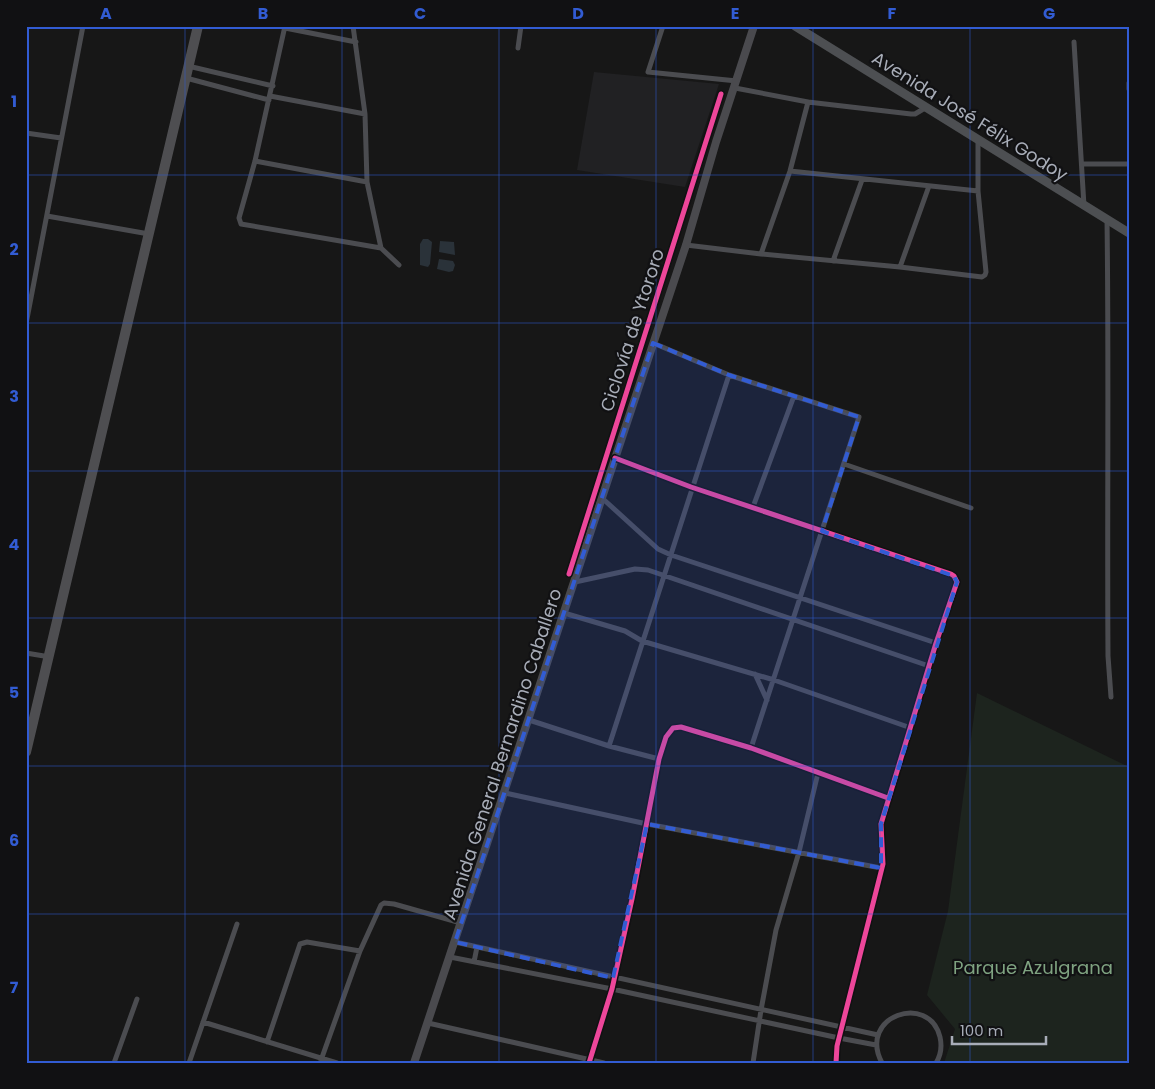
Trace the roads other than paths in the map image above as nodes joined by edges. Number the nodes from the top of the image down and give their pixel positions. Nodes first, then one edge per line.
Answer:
1 (83, 26) edge
2 (198, 26) edge
3 (353, 26) edge
4 (521, 26) edge
5 (663, 26) edge
6 (754, 26) edge
7 (795, 26) edge
8 (285, 27) edge
9 (356, 42) junction
10 (1074, 42) dead end
11 (518, 48) dead end
12 (188, 66) junction
13 (185, 78) junction
14 (1128, 83) edge
15 (736, 84) junction
16 (273, 86) junction
17 (1129, 89) edge
18 (270, 98) junction
19 (808, 102) junction
20 (925, 108) junction
21 (365, 114) junction
22 (26, 133) edge
23 (61, 138) junction
24 (978, 141) junction
25 (255, 161) junction
26 (1082, 164) junction
27 (1129, 164) edge
28 (790, 171) junction
29 (862, 180) junction
30 (368, 182) junction
31 (929, 186) junction
32 (978, 191) junction
33 (1084, 206) junction
34 (47, 216) junction
35 (1107, 219) junction
36 (1129, 233) edge
37 (149, 234) junction
38 (686, 245) junction
39 (380, 248) junction
40 (761, 254) junction
41 (833, 261) junction
42 (400, 265) dead end
43 (900, 266) junction
44 (26, 282) edge
45 (34, 284) junction
46 (26, 324) edge
47 (654, 343) junction
48 (728, 375) junction
49 (794, 396) junction
50 (615, 458) junction
51 (844, 464) junction
52 (691, 487) junction
53 (602, 498) junction
54 (753, 507) junction
55 (971, 508) dead end
56 (822, 531) junction
57 (671, 555) junction
58 (664, 574) junction
59 (575, 582) junction
60 (800, 597) junction
61 (564, 614) junction
62 (793, 618) junction
63 (642, 641) junction
64 (936, 642) junction
65 (26, 653) edge
66 (50, 657) junction
67 (929, 666) junction
68 (755, 674) junction
69 (774, 680) junction
70 (1111, 697) dead end
71 (767, 700) junction
72 (529, 720) junction
73 (911, 728) junction
74 (609, 746) junction
75 (750, 748) junction
76 (26, 752) edge
77 (660, 759) junction
78 (818, 773) junction
79 (505, 793) junction
80 (888, 798) junction
81 (647, 824) junction
82 (799, 852) junction
83 (882, 868) junction
84 (461, 923) junction
85 (236, 924) dead end
86 (455, 942) junction
87 (477, 947) junction
88 (360, 951) junction
89 (450, 957) junction
90 (474, 962) junction
91 (614, 978) junction
92 (612, 989) junction
93 (137, 999) dead end
94 (761, 1010) junction
95 (760, 1020) junction
96 (203, 1022) junction
97 (428, 1023) junction
98 (843, 1027) junction
99 (878, 1035) junction
100 (839, 1038) junction
101 (268, 1042) junction
102 (876, 1044) junction
103 (321, 1060) edge
104 (590, 1061) edge
105 (114, 1063) edge
106 (189, 1063) edge
107 (337, 1063) edge
108 (414, 1063) edge
109 (604, 1063) edge
110 (753, 1063) edge
111 (836, 1063) edge
112 (882, 1063) edge
113 (936, 1063) edge

1 - 23 street
2 - 12 highway
3 - 9 street
4 - 11 street
5 - 15 street
6 - 15 main road, Avenida General Bernardino Caballero
7 - 20 main road, Avenida José Félix Godoy
8 - 9 street
8 - 16 street
9 - 21 street
10 - 26 street
12 - 13 highway
12 - 16 street
13 - 18 street
13 - 37 highway
14 - 17 street
15 - 19 street
15 - 38 main road, Avenida General Bernardino Caballero
16 - 18 street
18 - 21 street
18 - 25 street
19 - 20 street
19 - 28 street
20 - 24 main road, Avenida José Félix Godoy
21 - 30 street
22 - 23 street
23 - 34 street
24 - 32 street
24 - 33 main road, Avenida José Félix Godoy
25 - 30 street
25 - 39 street
26 - 27 street
26 - 33 street
28 - 29 street
28 - 40 street
29 - 31 street
29 - 41 street
30 - 39 street
31 - 32 street
31 - 43 street
32 - 43 street
33 - 35 main road, Avenida José Félix Godoy
34 - 37 street
34 - 45 street
35 - 36 main road, Avenida José Félix Godoy
35 - 70 street
37 - 66 highway
38 - 40 street
38 - 47 main road, Avenida General Bernardino Caballero
39 - 42 street
40 - 41 street
41 - 43 street
44 - 45 street
45 - 46 street
47 - 48 street
47 - 50 main road, Avenida General Bernardino Caballero
48 - 49 street
48 - 52 street
49 - 51 street
49 - 54 street
50 - 52 street
50 - 53 main road, Avenida General Bernardino Caballero
51 - 55 street
51 - 56 street
52 - 54 street
52 - 57 street
53 - 57 street
53 - 59 main road, Avenida General Bernardino Caballero
54 - 56 street
56 - 60 street
56 - 64 street
57 - 58 street
57 - 60 street
58 - 59 street
58 - 62 street
58 - 63 street
59 - 61 main road, Avenida General Bernardino Caballero
60 - 62 street
60 - 64 street
61 - 63 street
61 - 72 main road, Avenida General Bernardino Caballero
62 - 67 street
62 - 69 street
63 - 68 street
63 - 74 street
64 - 67 street
65 - 66 street
66 - 76 highway
67 - 73 street
68 - 69 street
68 - 71 street
69 - 71 street
69 - 73 street
71 - 75 street
72 - 74 street
72 - 79 main road, Avenida General Bernardino Caballero
73 - 80 street
74 - 77 street
75 - 77 street
75 - 78 street
77 - 81 street
78 - 80 street
78 - 82 street
79 - 81 street
79 - 84 main road, Avenida General Bernardino Caballero
80 - 83 street
81 - 82 street
81 - 91 street
82 - 83 street
82 - 94 street
83 - 98 street
84 - 86 main road, Avenida General Bernardino Caballero
84 - 88 street
85 - 96 street
86 - 87 street
86 - 89 main road, Avenida General Bernardino Caballero
87 - 90 street
87 - 91 street
88 - 101 street
88 - 103 street
89 - 90 street
89 - 97 main road, Avenida General Bernardino Caballero
90 - 92 street
91 - 92 street
91 - 94 street
92 - 95 street
92 - 104 street
93 - 105 street
94 - 95 street
94 - 98 street
95 - 100 street
95 - 110 street
96 - 101 street
96 - 106 street
97 - 104 street
97 - 108 main road, Avenida General Bernardino Caballero
98 - 99 street
98 - 100 street
99 - 102 street
99 - 113 street
100 - 102 street
100 - 111 street
101 - 103 street
102 - 112 street
103 - 107 street
104 - 109 street

